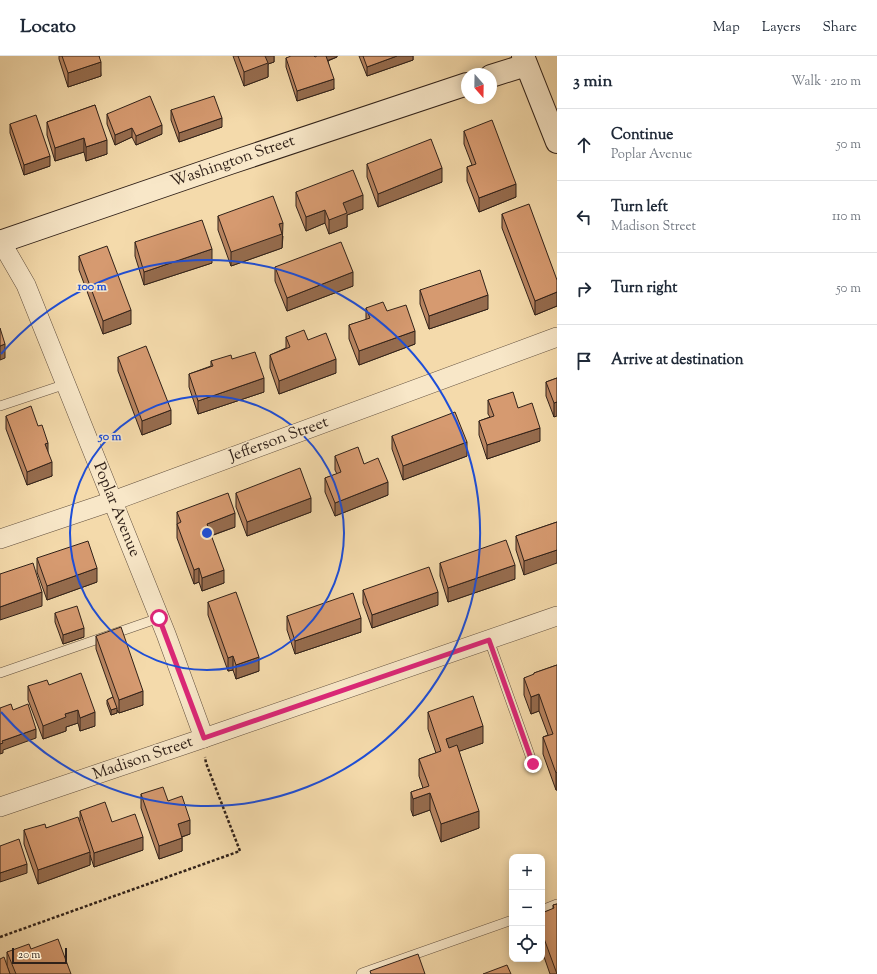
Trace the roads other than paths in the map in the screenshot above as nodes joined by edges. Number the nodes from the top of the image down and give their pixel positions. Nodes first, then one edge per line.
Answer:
1 (525, 60) edge
2 (497, 73) edge
3 (461, 86) edge
4 (557, 142) edge
5 (0, 241) edge
6 (557, 337) edge
7 (66, 384) junction
8 (0, 406) edge
9 (113, 501) junction
10 (0, 540) edge
11 (557, 616) edge
12 (159, 618) junction
13 (489, 640) junction
14 (0, 673) edge
15 (204, 738) junction
16 (533, 764) dead end
17 (0, 807) edge
18 (557, 904) edge
19 (545, 909) edge
20 (509, 921) edge
21 (361, 974) edge

1 - 2 street
1 - 4 street
3 - 5 street, Washington Street
5 - 7 street, Poplar Avenue
6 - 9 street, Jefferson Street
7 - 8 lane
7 - 9 street, Poplar Avenue
9 - 10 street, Jefferson Street
9 - 12 street, Poplar Avenue
11 - 13 street, Madison Street
12 - 14 lane
12 - 15 street, Poplar Avenue
13 - 15 street, Madison Street
13 - 16 lane
15 - 17 street, Madison Street
18 - 19 lane
20 - 21 lane

